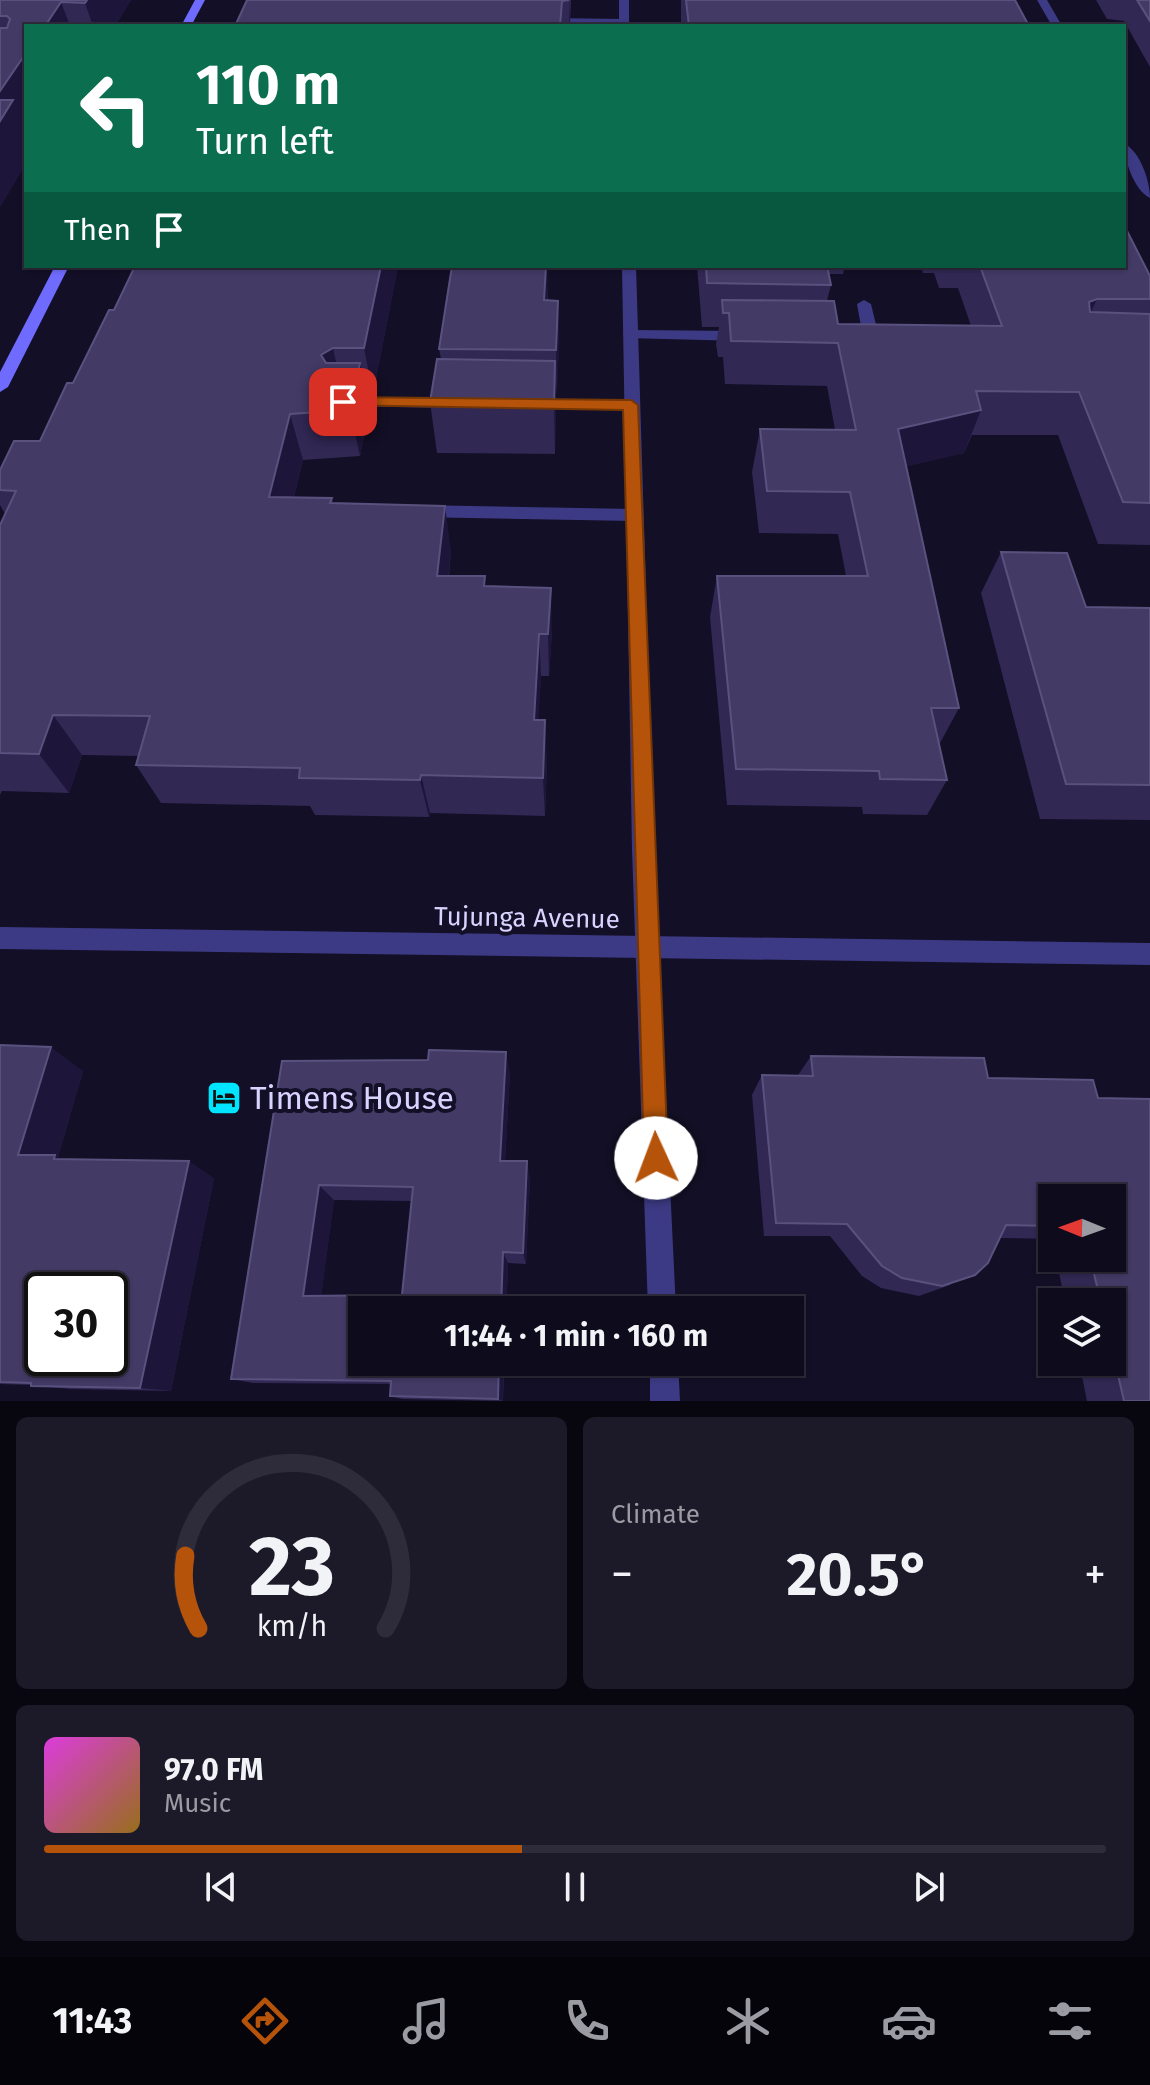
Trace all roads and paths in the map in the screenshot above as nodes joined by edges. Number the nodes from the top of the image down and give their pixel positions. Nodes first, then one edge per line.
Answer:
1 (200, 0) edge
2 (624, 0) edge
3 (1042, 0) edge
4 (531, 21) edge
5 (187, 24) edge
6 (624, 24) edge
7 (1056, 24) edge
8 (1126, 151) edge
9 (1150, 194) edge
10 (61, 268) edge
11 (629, 268) edge
12 (864, 304) dead end
13 (631, 335) junction
14 (765, 336) edge
15 (841, 337) edge
16 (0, 387) edge
17 (343, 402) edge
18 (476, 404) edge
19 (521, 404) edge
20 (631, 405) junction
21 (399, 511) edge
22 (634, 515) junction
23 (0, 938) edge
24 (647, 949) junction
25 (1150, 954) edge
26 (661, 1296) edge
27 (664, 1376) edge
28 (665, 1401) edge

1 - 5 main road
2 - 6 street
3 - 7 street
4 - 6 street
8 - 9 street
10 - 16 main road
11 - 13 street
12 - 15 street
13 - 14 street
13 - 20 street
17 - 18 street
19 - 20 street
20 - 22 street
21 - 22 street
22 - 24 street
23 - 24 street, Tujunga Avenue
24 - 25 street, Tujunga Avenue
24 - 26 street
27 - 28 street

